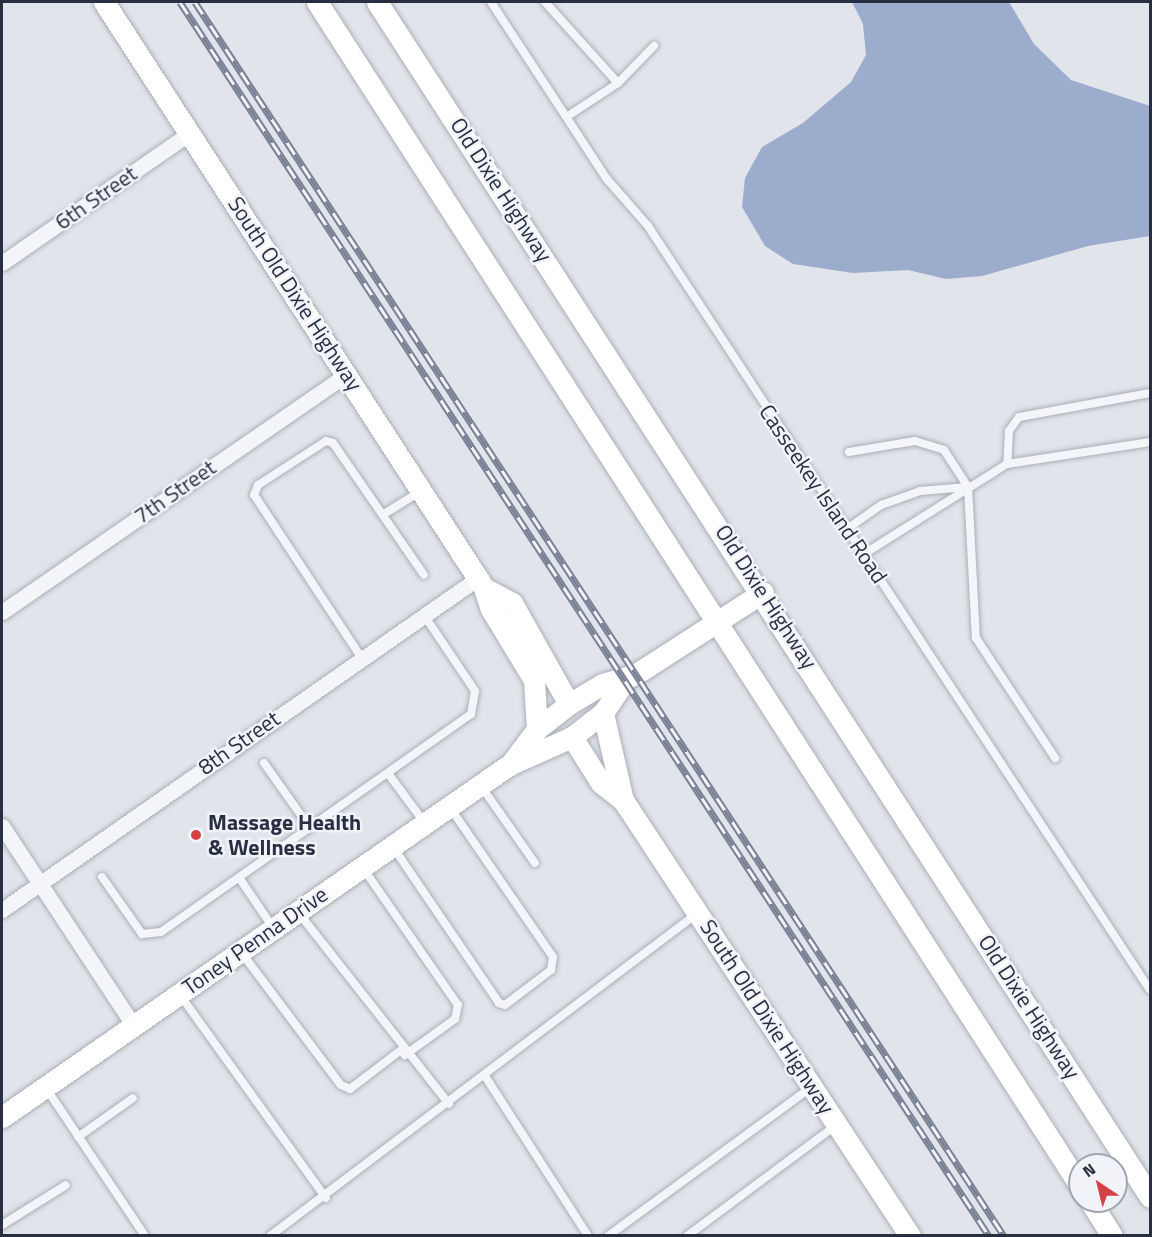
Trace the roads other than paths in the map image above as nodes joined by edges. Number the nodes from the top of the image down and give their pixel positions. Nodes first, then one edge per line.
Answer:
1 (104, 2) edge
2 (317, 2) edge
3 (377, 2) edge
4 (491, 2) edge
5 (545, 2) edge
6 (654, 46) dead end
7 (618, 83) junction
8 (568, 116) junction
9 (190, 133) junction
10 (2, 263) edge
11 (348, 373) junction
12 (1150, 393) edge
13 (1150, 442) edge
14 (849, 452) dead end
15 (1006, 464) junction
16 (968, 487) junction
17 (422, 490) junction
18 (384, 514) junction
19 (847, 529) junction
20 (864, 554) junction
21 (424, 575) dead end
22 (481, 583) junction
23 (763, 592) junction
24 (2, 612) edge
25 (424, 615) junction
26 (717, 623) junction
27 (361, 657) junction
28 (625, 680) junction
29 (569, 704) junction
30 (603, 713) junction
31 (537, 729) junction
32 (572, 738) junction
33 (1055, 758) dead end
34 (264, 763) dead end
35 (509, 765) junction
36 (390, 776) junction
37 (480, 785) junction
38 (623, 800) junction
39 (449, 806) junction
40 (424, 823) junction
41 (2, 826) edge
42 (310, 828) junction
43 (392, 846) junction
44 (536, 863) dead end
45 (362, 866) junction
46 (102, 877) dead end
47 (240, 879) junction
48 (39, 883) junction
49 (2, 910) edge
50 (297, 911) junction
51 (699, 912) junction
52 (273, 928) junction
53 (240, 951) junction
54 (1150, 990) edge
55 (180, 994) junction
56 (134, 1026) junction
57 (403, 1052) junction
58 (485, 1076) junction
59 (813, 1086) junction
60 (45, 1087) junction
61 (133, 1098) dead end
62 (449, 1104) junction
63 (2, 1117) edge
64 (838, 1125) junction
65 (78, 1137) junction
66 (1068, 1167) edge
67 (66, 1185) dead end
68 (1150, 1197) edge
69 (326, 1198) junction
70 (1098, 1213) edge
71 (2, 1225) edge
72 (145, 1236) edge
73 (270, 1236) edge
74 (588, 1236) edge
75 (608, 1236) edge
76 (687, 1236) edge
77 (910, 1236) edge
78 (1112, 1236) edge

1 - 9 main road, South Old Dixie Highway
2 - 26 main road
3 - 23 main road, Old Dixie Highway
4 - 8 lane, Casseekey Island Road
5 - 7 lane
6 - 7 lane
7 - 8 lane
8 - 19 lane, Casseekey Island Road
9 - 10 street, 6th Street
9 - 11 main road, South Old Dixie Highway
11 - 17 main road, South Old Dixie Highway
11 - 24 street, 7th Street
12 - 15 lane
13 - 15 lane
14 - 16 lane
15 - 16 lane
16 - 19 lane
16 - 20 lane
16 - 33 lane
17 - 18 lane
17 - 22 main road, South Old Dixie Highway
18 - 21 lane
18 - 27 lane
19 - 20 lane, Casseekey Island Road
20 - 54 lane, Casseekey Island Road
22 - 25 street, 8th Street
22 - 29 main road, South Old Dixie Highway
22 - 31 main road, South Old Dixie Highway
23 - 26 main road, Toney Penna Drive
23 - 68 main road, Old Dixie Highway
25 - 27 street, 8th Street
25 - 36 lane
26 - 28 main road, Toney Penna Drive
26 - 66 main road
27 - 48 street, 8th Street
28 - 29 main road, Toney Penna Drive
28 - 30 main road, Toney Penna Drive
29 - 31 main road, Toney Penna Drive
30 - 32 main road, Toney Penna Drive
30 - 38 main road, South Old Dixie Highway
31 - 35 main road, Toney Penna Drive
32 - 35 main road, Toney Penna Drive
32 - 38 main road, South Old Dixie Highway
34 - 42 lane
35 - 37 main road, Toney Penna Drive
36 - 40 lane
36 - 42 lane
37 - 39 main road, Toney Penna Drive
37 - 44 lane
38 - 51 main road, South Old Dixie Highway
39 - 40 main road, Toney Penna Drive
39 - 43 lane
40 - 43 main road, Toney Penna Drive
41 - 48 street
42 - 47 lane
43 - 45 main road, Toney Penna Drive
45 - 50 main road, Toney Penna Drive
45 - 57 lane
46 - 47 lane
47 - 52 lane
48 - 49 street, 8th Street
48 - 56 street
50 - 52 main road, Toney Penna Drive
50 - 57 lane
51 - 58 lane
51 - 59 main road, South Old Dixie Highway
52 - 53 main road, Toney Penna Drive
53 - 55 main road, Toney Penna Drive
53 - 57 lane
55 - 56 main road, Toney Penna Drive
55 - 69 lane
56 - 60 main road, Toney Penna Drive
57 - 62 lane
58 - 62 lane
58 - 74 lane
59 - 64 main road, South Old Dixie Highway
59 - 75 lane
60 - 63 main road, Toney Penna Drive
60 - 65 lane
61 - 65 lane
62 - 69 lane
64 - 76 lane
64 - 77 main road, South Old Dixie Highway
65 - 72 lane
67 - 71 lane
69 - 73 lane
70 - 78 main road

